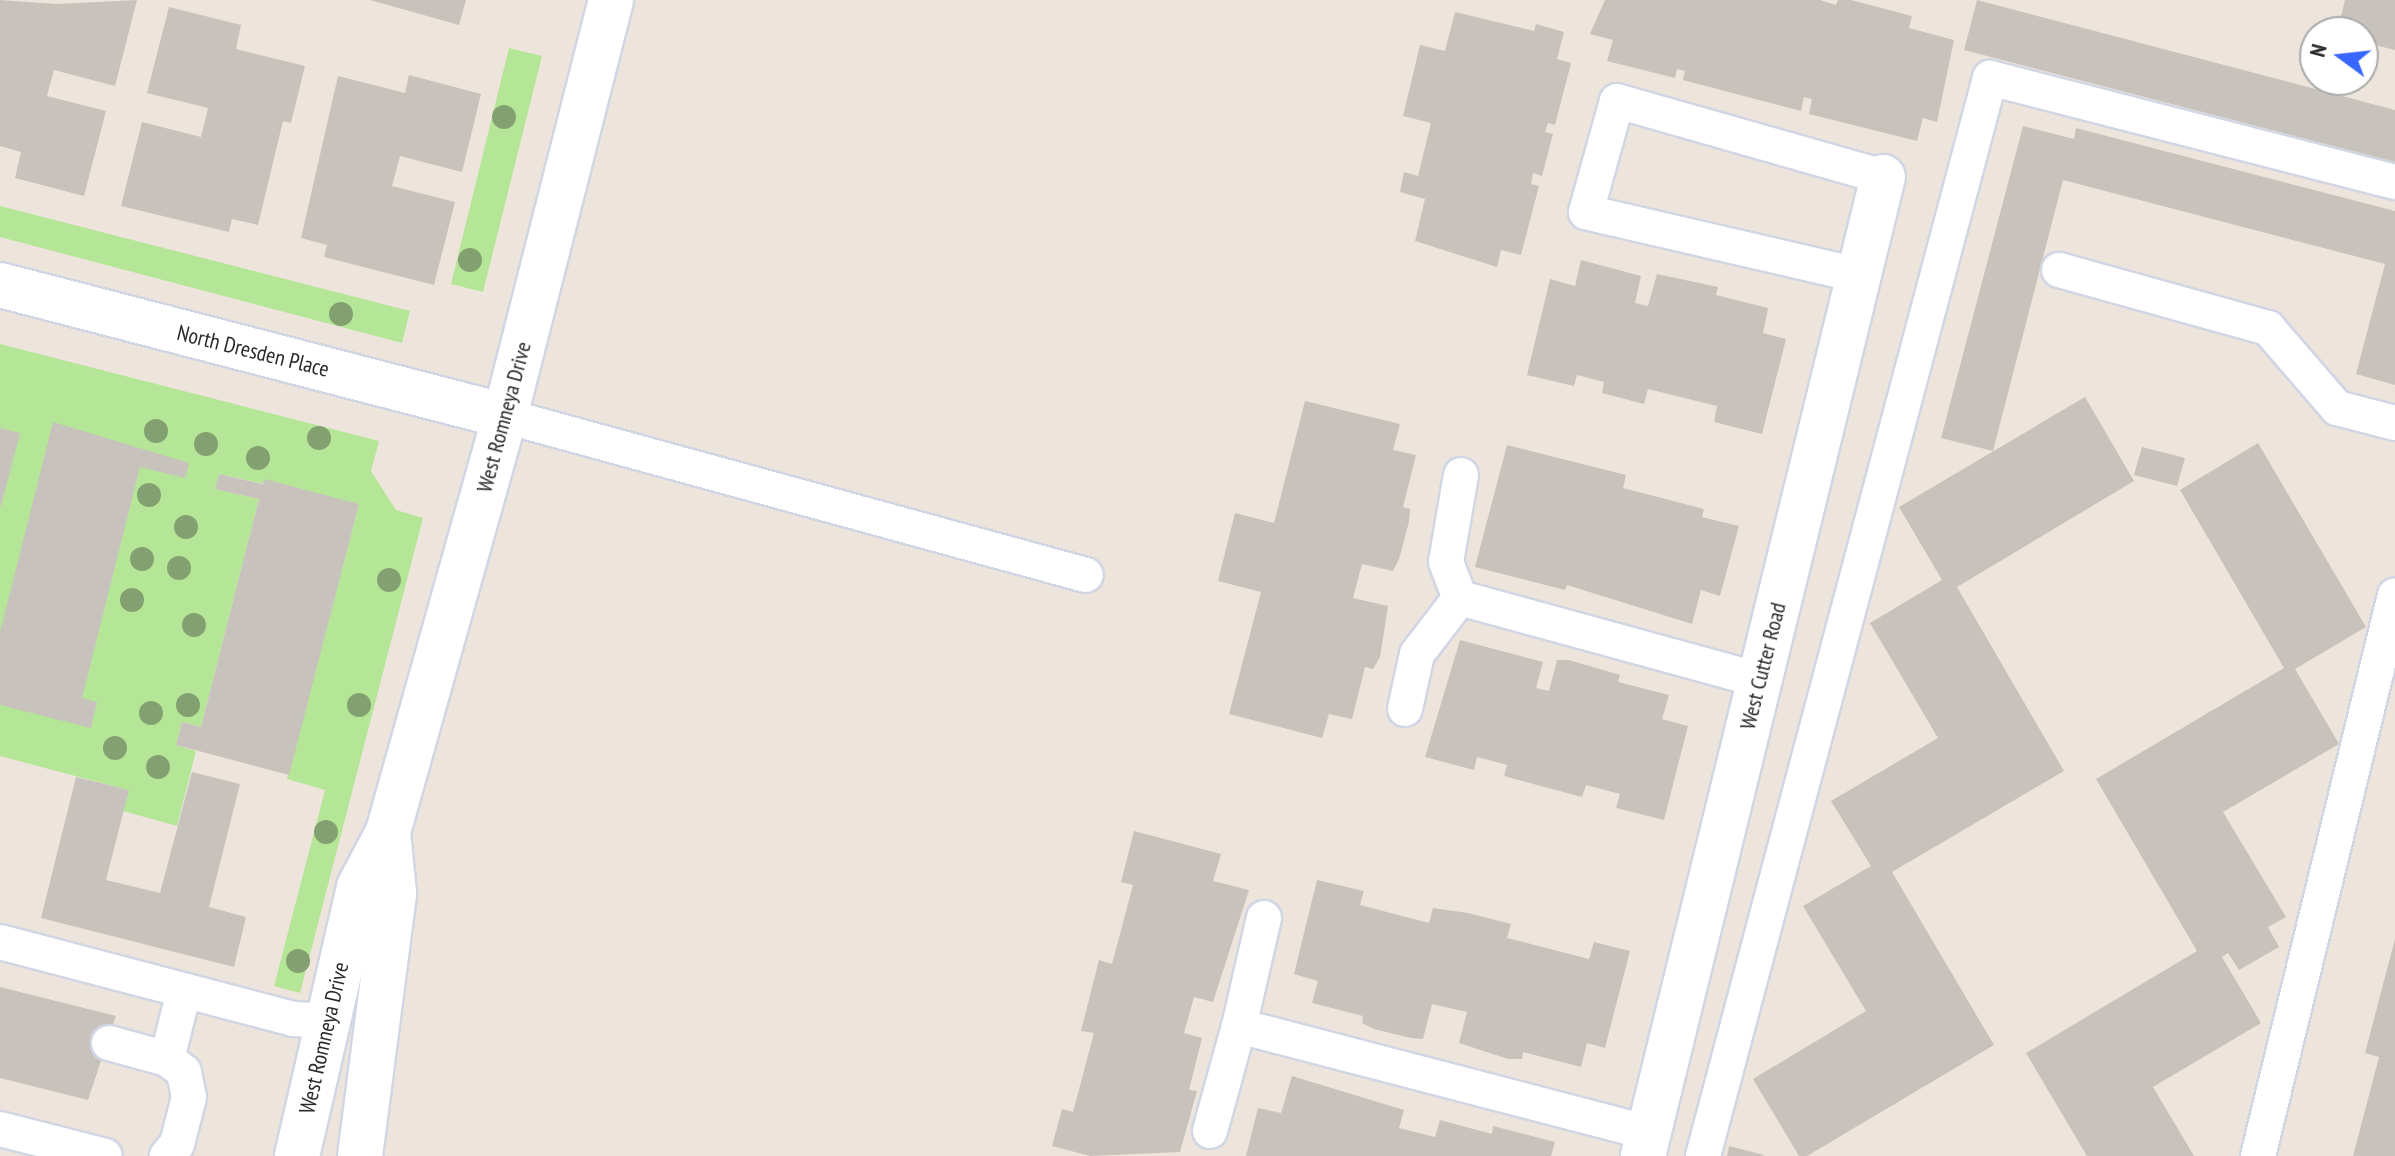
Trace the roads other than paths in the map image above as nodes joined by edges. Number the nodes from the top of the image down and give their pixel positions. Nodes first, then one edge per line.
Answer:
1 (611, 0) edge
2 (1883, 177) joint
3 (2395, 182) edge
4 (2059, 270) dead end
5 (1858, 275) junction
6 (0, 285) edge
7 (505, 416) junction
8 (2395, 423) edge
9 (1461, 475) dead end
10 (1086, 575) dead end
11 (2395, 595) edge
12 (1460, 598) junction
13 (1760, 680) junction
14 (1405, 709) dead end
15 (388, 832) junction
16 (1264, 918) dead end
17 (0, 942) edge
18 (184, 991) junction
19 (327, 1021) junction
20 (1239, 1026) junction
21 (109, 1043) dead end
22 (167, 1059) junction
23 (0, 1129) edge
24 (1210, 1131) dead end
25 (1646, 1144) edge
26 (105, 1156) edge
27 (167, 1156) edge
28 (297, 1156) edge
29 (360, 1156) edge
30 (1703, 1156) edge
31 (2258, 1156) edge

1 - 7 street, West Romneya Drive
2 - 5 street, West Cutter Road
2 - 5 lane
3 - 30 lane
4 - 8 lane
5 - 13 street, West Cutter Road
6 - 7 street, North Dresden Place
7 - 10 lane
7 - 15 street, West Romneya Drive
9 - 12 lane
11 - 31 lane
12 - 13 lane
12 - 14 lane
13 - 25 street, West Cutter Road
15 - 19 street, West Romneya Drive
15 - 29 street, West Romneya Drive
16 - 20 lane
17 - 18 lane
18 - 19 lane
18 - 22 lane
19 - 28 street, West Romneya Drive
20 - 24 lane
20 - 25 lane
21 - 22 lane
22 - 27 lane
23 - 26 lane

